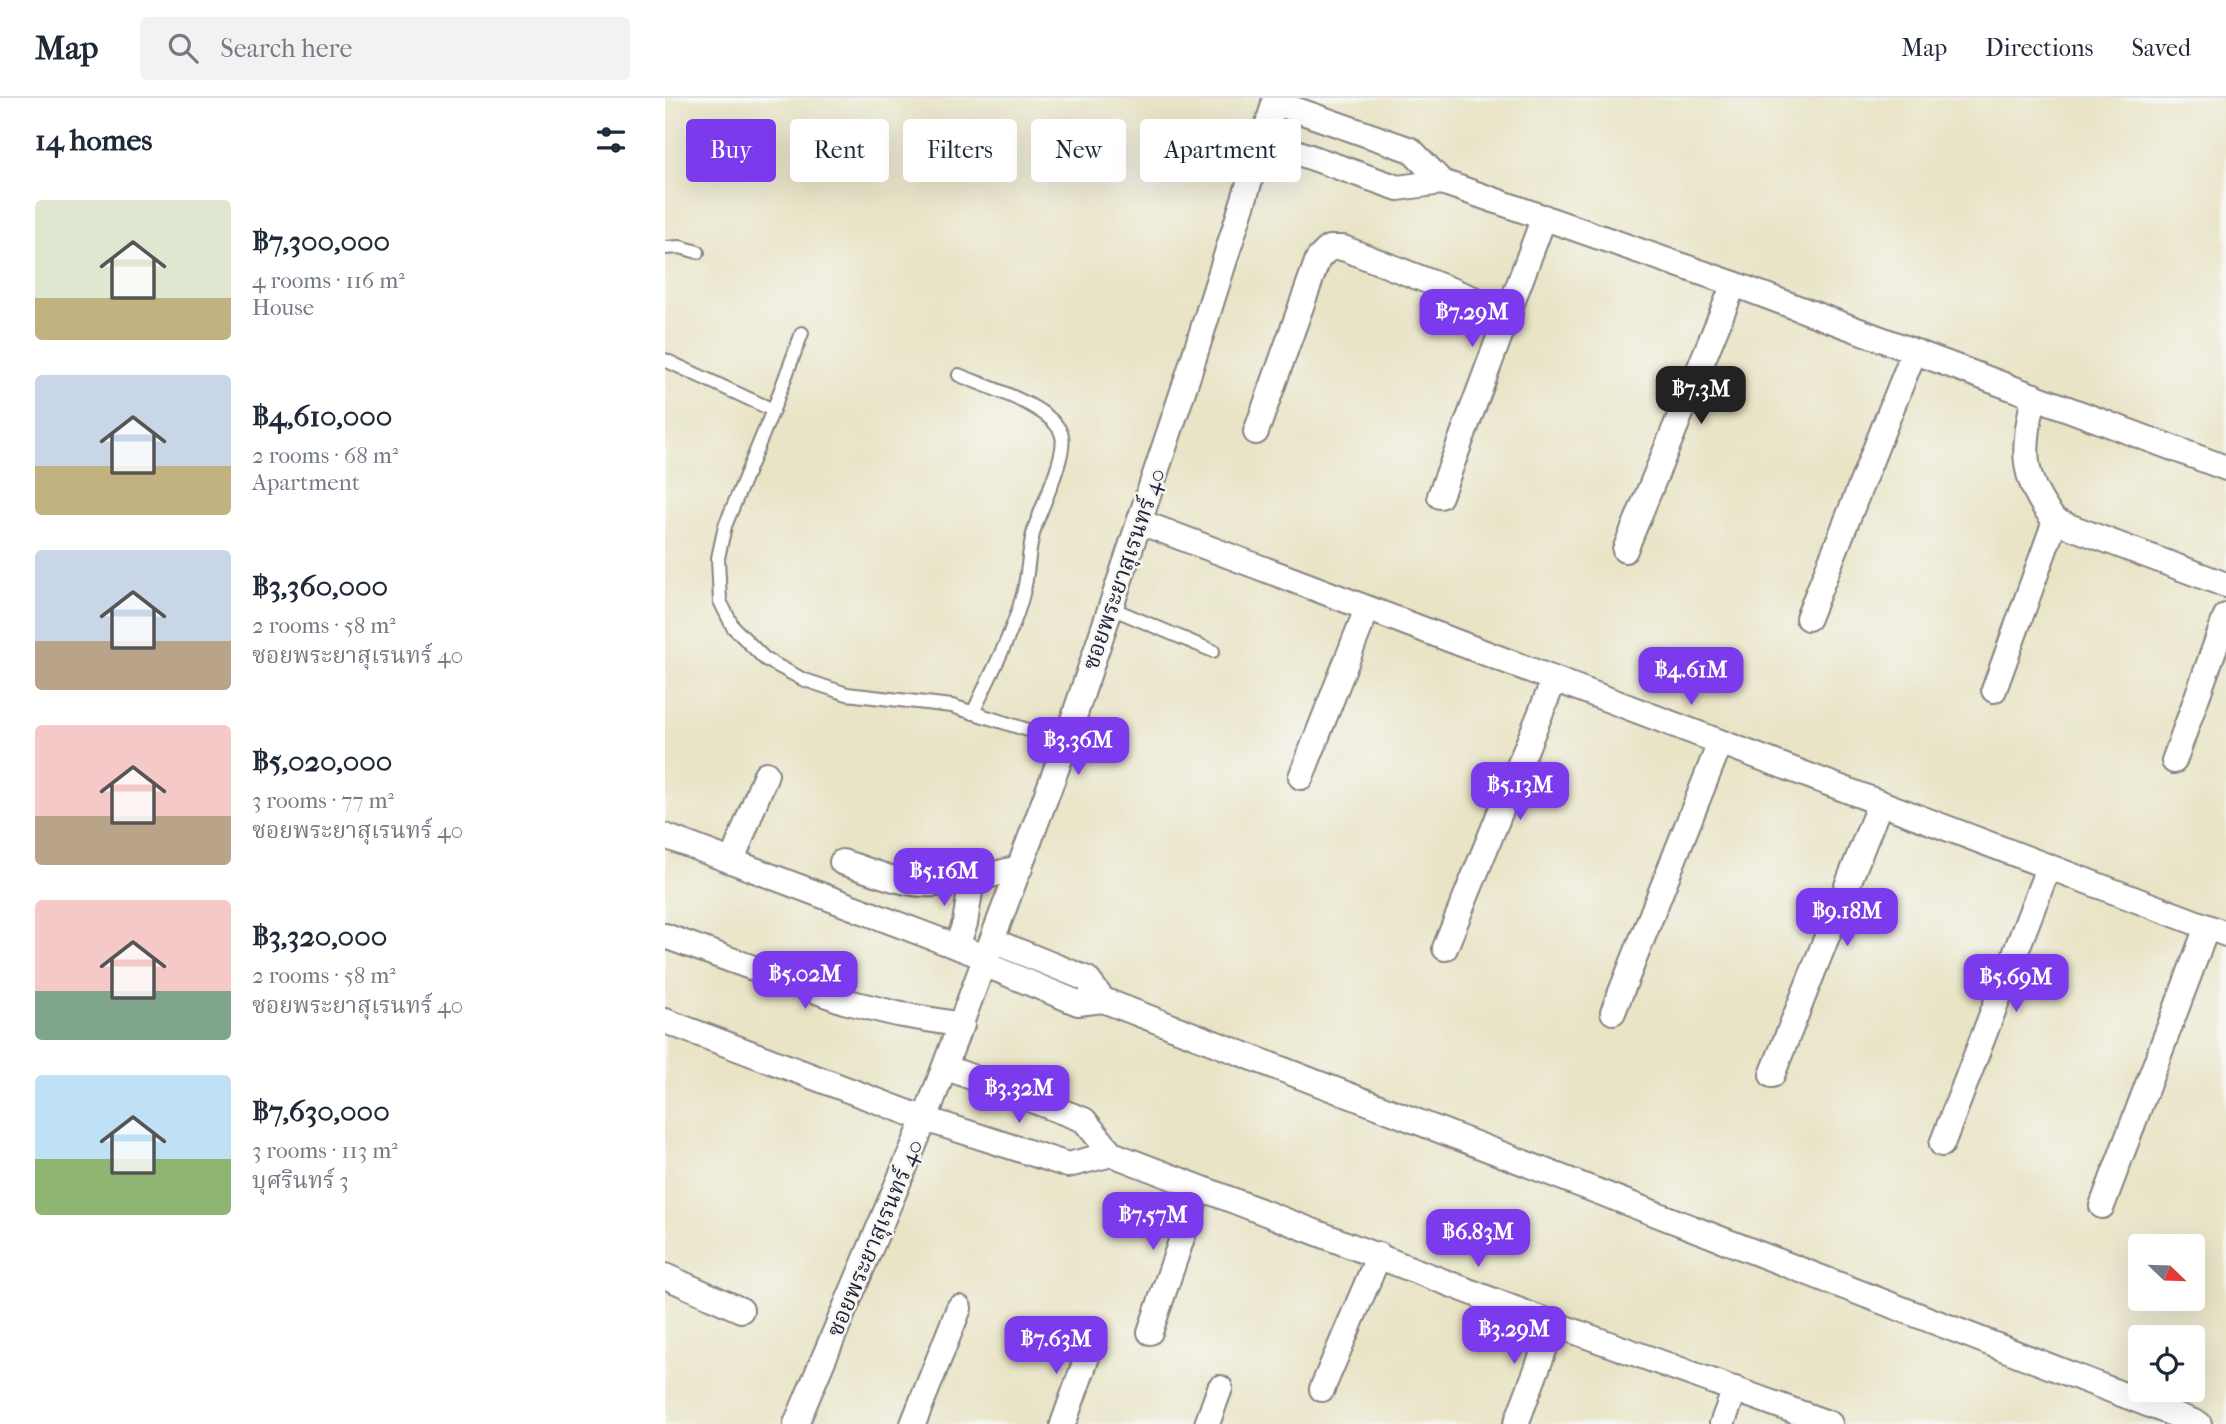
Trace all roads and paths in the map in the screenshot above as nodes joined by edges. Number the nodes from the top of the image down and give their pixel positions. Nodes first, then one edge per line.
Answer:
1 (1275, 100) edge
2 (1269, 119) edge
3 (1301, 153) edge
4 (1442, 181) junction
5 (1248, 182) edge
6 (1544, 217) junction
7 (665, 248) edge
8 (698, 252) dead end
9 (1734, 284) junction
10 (1510, 313) junction
11 (802, 333) dead end
12 (1914, 352) junction
13 (665, 360) edge
14 (959, 375) dead end
15 (2034, 396) junction
16 (773, 410) junction
17 (1256, 432) dead end
18 (2226, 468) edge
19 (1440, 496) dead end
20 (2055, 521) junction
21 (1140, 522) junction
22 (1625, 550) dead end
23 (2226, 585) edge
24 (1111, 608) junction
25 (1367, 609) junction
26 (2226, 616) edge
27 (1808, 618) dead end
28 (1213, 651) dead end
29 (1554, 680) junction
30 (1994, 690) dead end
31 (973, 713) junction
32 (1066, 742) junction
33 (1720, 743) junction
34 (2174, 761) dead end
35 (766, 775) dead end
36 (1301, 777) dead end
37 (1880, 803) junction
38 (665, 836) edge
39 (732, 861) junction
40 (842, 862) dead end
41 (1020, 868) junction
42 (2047, 868) junction
43 (972, 879) junction
44 (2216, 931) edge
45 (665, 936) edge
46 (957, 946) junction
47 (1445, 948) dead end
48 (988, 954) junction
49 (1613, 1012) dead end
50 (665, 1021) edge
51 (962, 1025) junction
52 (945, 1067) junction
53 (1772, 1075) dead end
54 (925, 1119) junction
55 (1942, 1143) dead end
56 (1112, 1154) junction
57 (1199, 1188) junction
58 (2102, 1206) dead end
59 (1379, 1255) junction
60 (665, 1276) edge
61 (959, 1308) dead end
62 (741, 1310) dead end
63 (1554, 1324) junction
64 (1150, 1332) dead end
65 (1092, 1343) dead end
66 (1220, 1388) dead end
67 (1322, 1389) dead end
68 (1735, 1389) junction
69 (796, 1424) edge
70 (913, 1424) edge
71 (1063, 1424) edge
72 (1207, 1424) edge
73 (1516, 1424) edge
74 (1722, 1424) edge
75 (1830, 1424) edge
76 (2199, 1424) edge

1 - 2 street, ซอยพระยาสุเรนทร์ 40
1 - 4 street
3 - 4 street
4 - 6 street
5 - 21 street, ซอยพระยาสุเรนทร์ 40
6 - 9 street
6 - 10 street
7 - 8 lane
9 - 12 street
9 - 22 street
10 - 17 street
10 - 19 street
11 - 16 lane
12 - 15 street
12 - 27 street
13 - 16 lane
14 - 31 lane
15 - 18 street
15 - 20 street
16 - 31 lane
20 - 23 street
20 - 30 street
21 - 24 street, ซอยพระยาสุเรนทร์ 40
21 - 25 street
24 - 28 lane
24 - 32 street, ซอยพระยาสุเรนทร์ 40
25 - 29 street
25 - 36 street
26 - 34 street
29 - 33 street
29 - 47 street
31 - 32 lane
32 - 41 street, ซอยพระยาสุเรนทร์ 40
33 - 37 street
33 - 49 street
35 - 39 street
37 - 42 street
37 - 53 street
38 - 39 street
39 - 46 street
40 - 43 street
41 - 43 street
41 - 48 street, ซอยพระยาสุเรนทร์ 40
42 - 44 street
42 - 55 street
43 - 46 street
44 - 58 street
45 - 51 street
46 - 48 street
48 - 51 street, ซอยพระยาสุเรนทร์ 40
48 - 76 street
50 - 54 street
51 - 52 street, ซอยพระยาสุเรนทร์ 40
52 - 54 street, ซอยพระยาสุเรนทร์ 40
52 - 56 street
54 - 56 street
54 - 69 street, ซอยพระยาสุเรนทร์ 40
56 - 57 street
57 - 59 street
57 - 64 street
59 - 63 street
59 - 67 street
60 - 62 street
61 - 70 street
63 - 68 street
63 - 73 street
65 - 71 street
66 - 72 street
68 - 74 street
68 - 75 street

